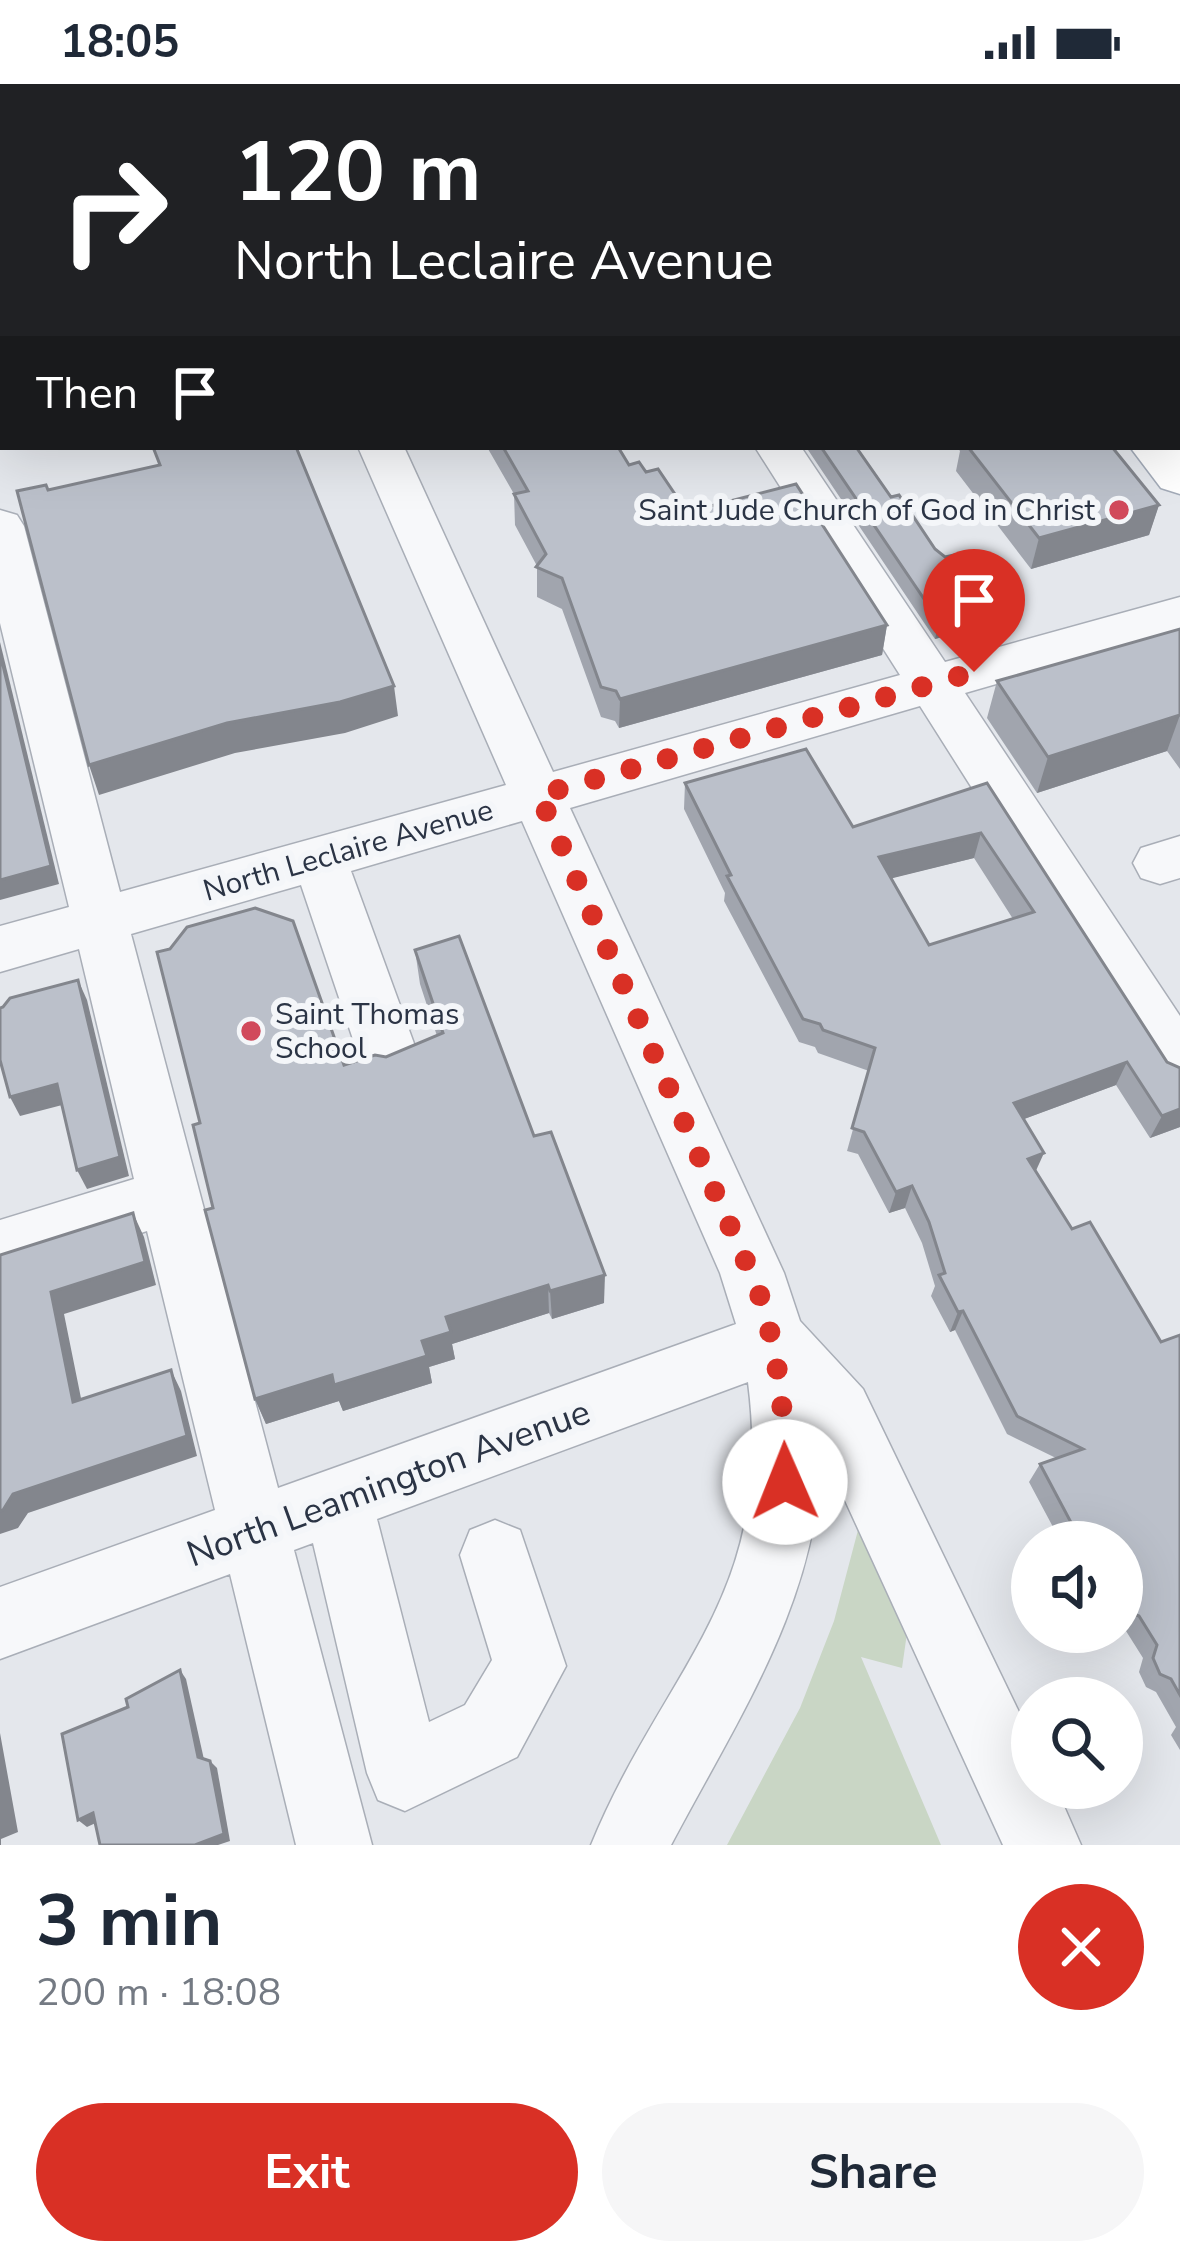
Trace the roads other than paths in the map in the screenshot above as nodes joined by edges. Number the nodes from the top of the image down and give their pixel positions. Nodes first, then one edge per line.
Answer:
1 (382, 450) edge
2 (780, 450) edge
3 (1158, 450) edge
4 (1180, 476) edge
5 (0, 526) edge
6 (1180, 614) edge
7 (932, 684) junction
8 (539, 795) junction
9 (319, 858) junction
10 (102, 920) junction
11 (0, 949) edge
12 (390, 1060) edge
13 (1180, 1065) edge
14 (167, 1197) junction
15 (0, 1250) edge
16 (775, 1341) junction
17 (338, 1500) junction
18 (252, 1532) junction
19 (495, 1556) dead end
20 (0, 1623) edge
21 (334, 1845) edge
22 (629, 1845) edge
23 (1043, 1845) edge

1 - 8 street
2 - 7 street
3 - 4 main road
5 - 10 street
6 - 7 street, North Leclaire Avenue
7 - 8 street, North Leclaire Avenue
7 - 13 street
8 - 9 street, North Leclaire Avenue
8 - 16 street
9 - 10 street, North Leclaire Avenue
9 - 12 street
10 - 11 street, North Leclaire Avenue
10 - 14 street
14 - 15 street
14 - 18 street
16 - 17 street, North Leamington Avenue
16 - 22 street
16 - 23 street
17 - 18 street, North Leamington Avenue
17 - 19 street
18 - 20 street, North Leamington Avenue
18 - 21 street

